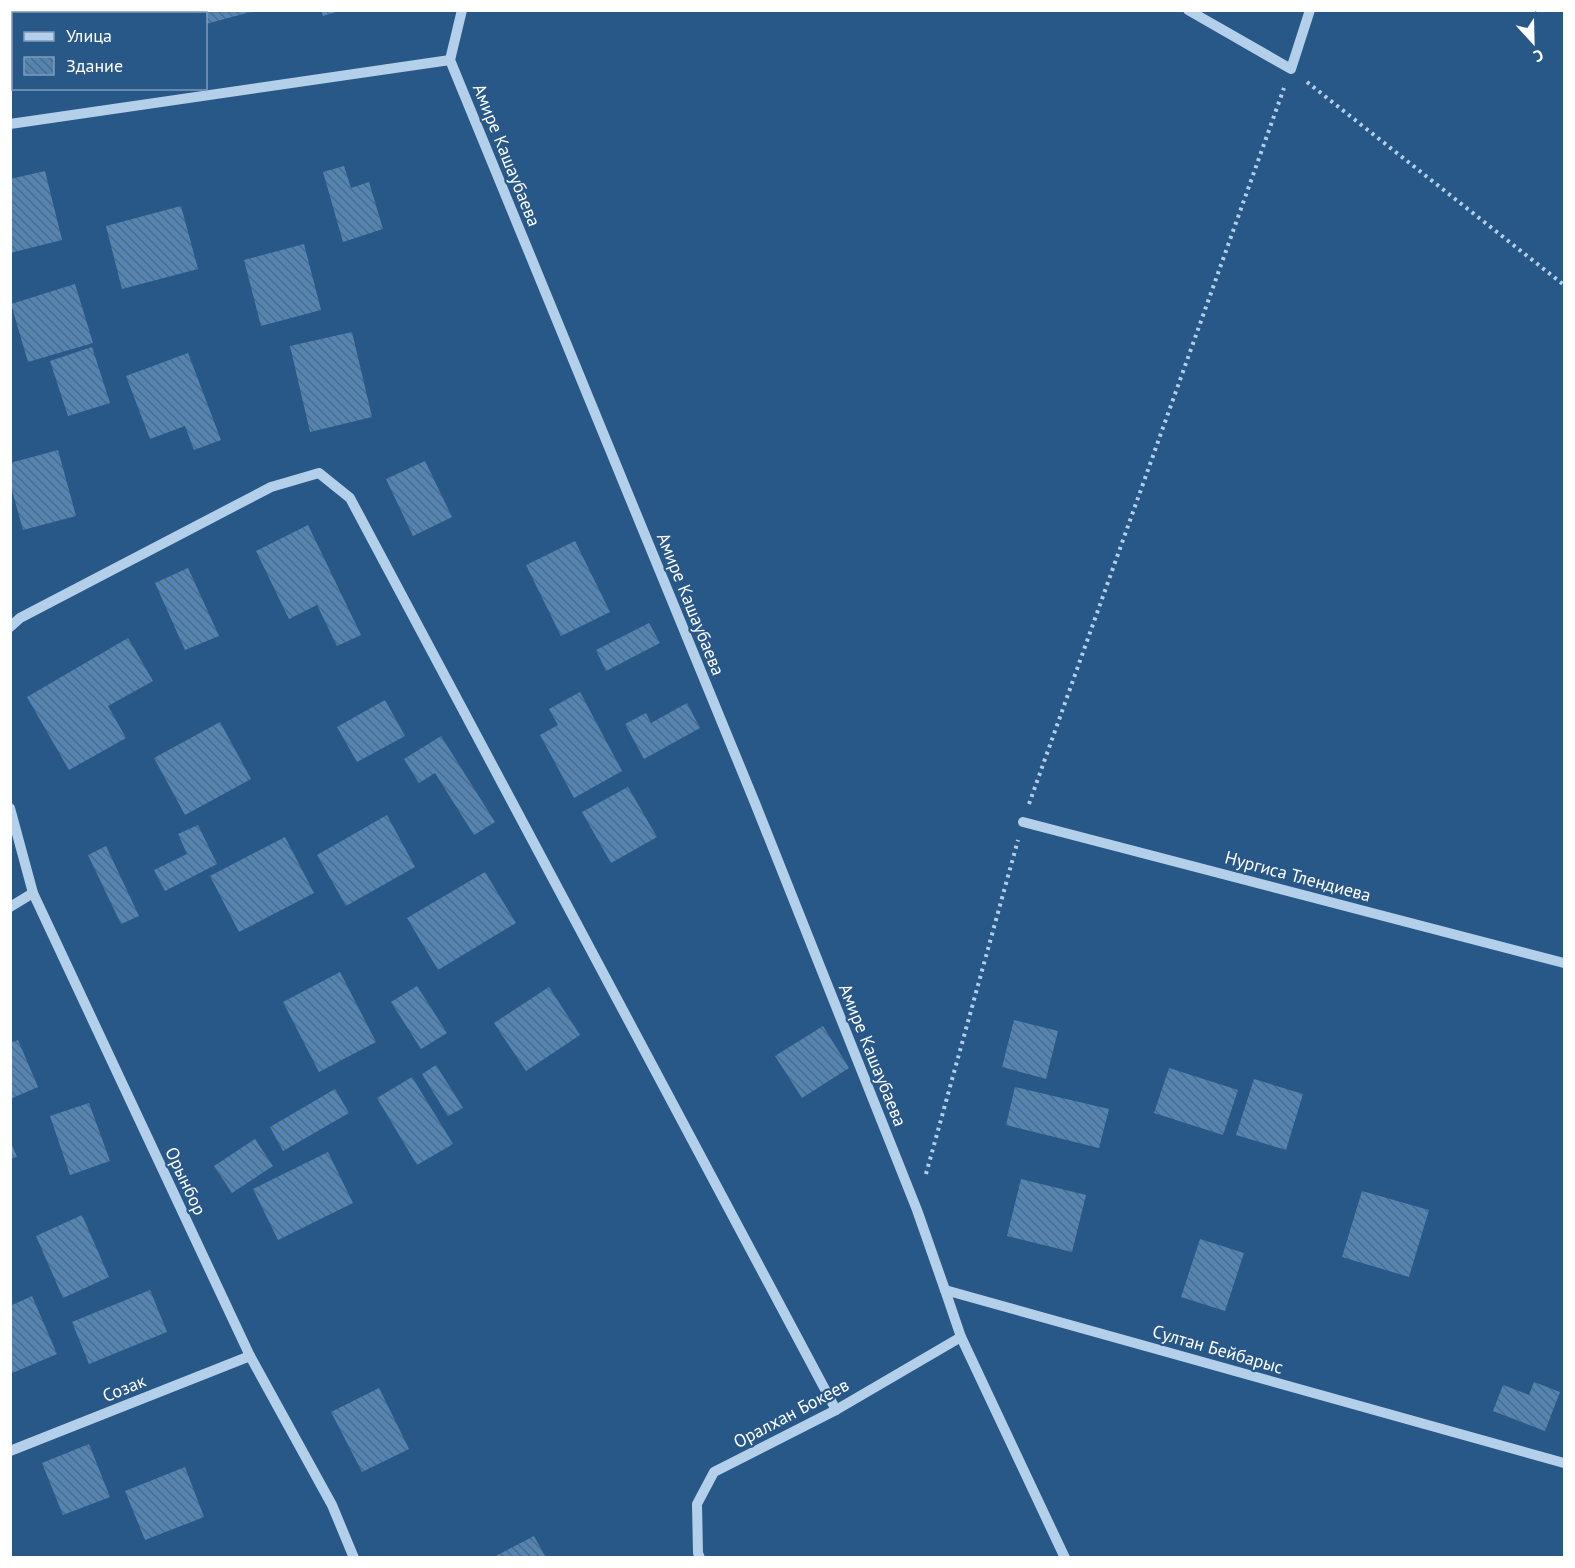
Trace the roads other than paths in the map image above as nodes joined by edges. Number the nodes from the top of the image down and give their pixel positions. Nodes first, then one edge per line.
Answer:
1 (462, 10) edge
2 (1188, 10) edge
3 (1310, 10) edge
4 (450, 60) junction
5 (10, 124) edge
6 (10, 627) edge
7 (10, 808) edge
8 (1023, 822) road end
9 (33, 893) junction
10 (10, 908) edge
11 (1564, 963) edge
12 (945, 1290) junction
13 (961, 1337) junction
14 (250, 1356) junction
15 (836, 1410) junction
16 (10, 1451) edge
17 (1564, 1463) edge
18 (354, 1557) edge
19 (700, 1557) edge
20 (1065, 1557) edge

1 - 4 street
2 - 3 street
4 - 5 street
4 - 12 street, Амире Кашаубаева
6 - 15 street
7 - 9 street, Орынбор
8 - 11 street, Нургиса Тлендиева
9 - 10 street
9 - 14 street, Орынбор
12 - 13 street
12 - 17 street, Султан Бейбарыс
13 - 15 street, Оралхан Бокеев
13 - 20 street
14 - 16 street, Созак
14 - 18 street, Орынбор
15 - 19 street, Оралхан Бокеев

